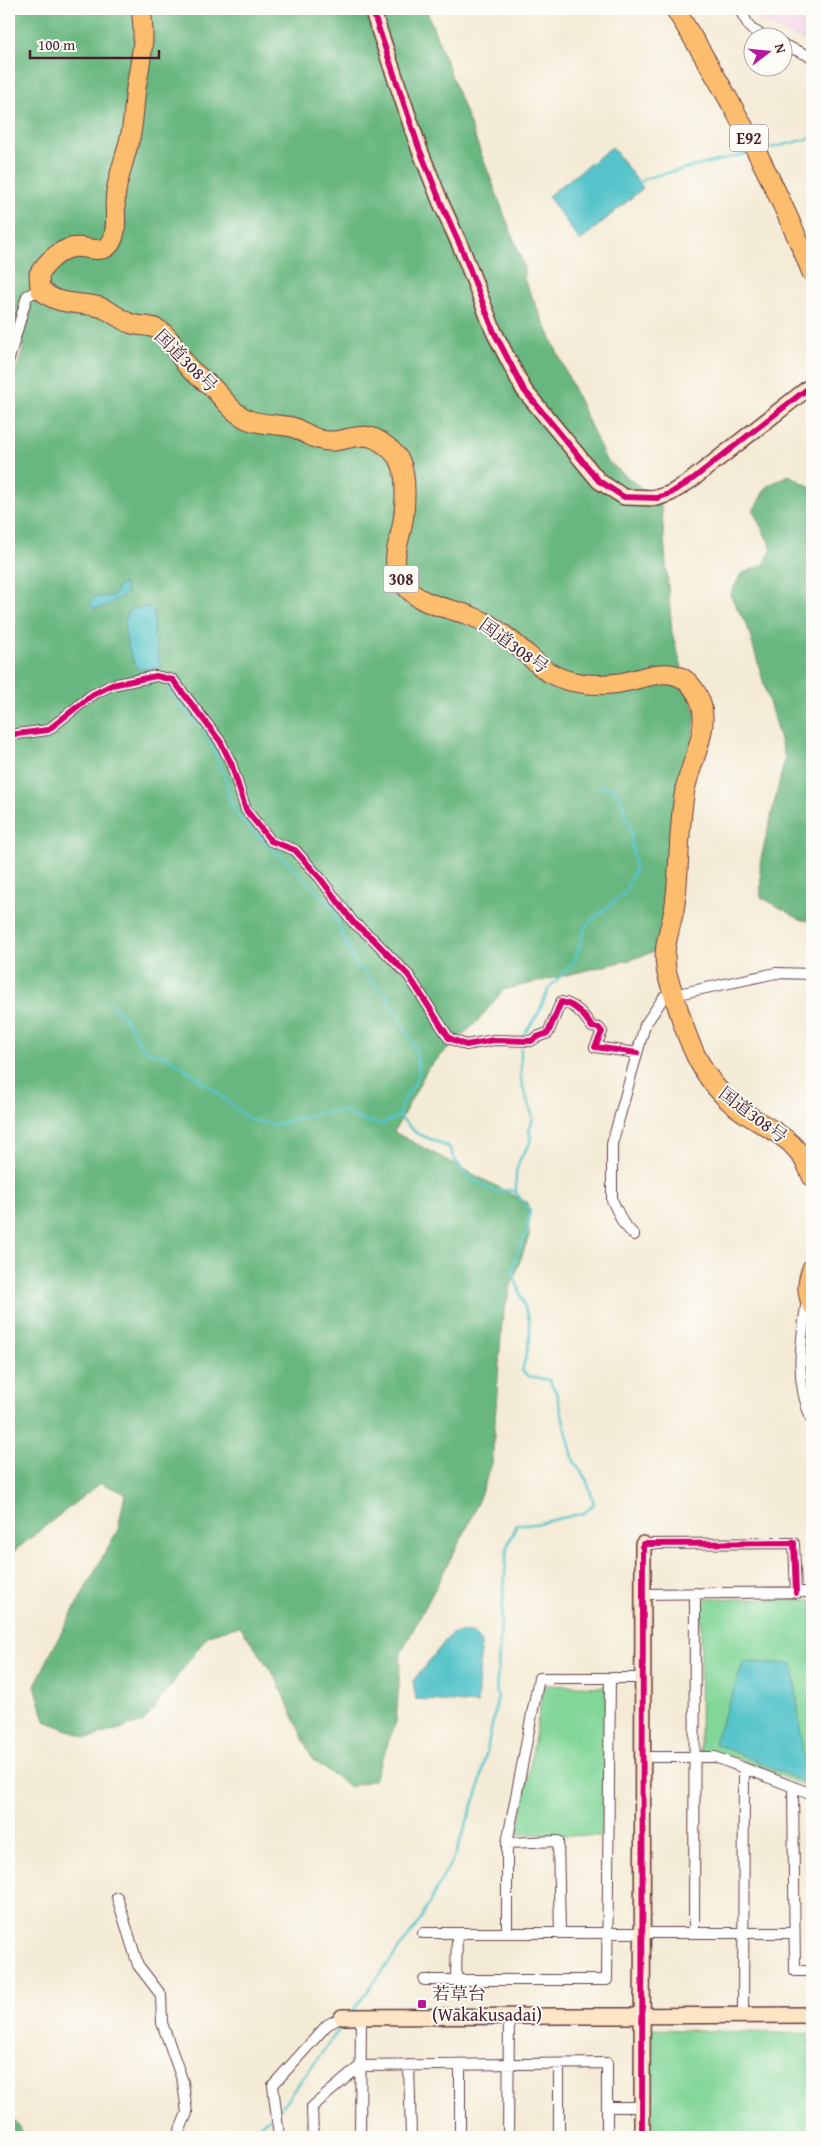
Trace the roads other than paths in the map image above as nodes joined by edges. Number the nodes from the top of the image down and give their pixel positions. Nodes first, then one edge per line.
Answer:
1 (141, 9) edge
2 (372, 9) edge
3 (675, 9) edge
4 (690, 9) edge
5 (739, 9) edge
6 (750, 28) edge
7 (794, 49) edge
8 (812, 57) edge
9 (812, 243) edge
10 (812, 273) edge
11 (40, 289) junction
12 (9, 359) edge
13 (812, 385) edge
14 (9, 735) edge
15 (812, 974) edge
16 (674, 995) junction
17 (637, 1054) junction
18 (812, 1177) edge
19 (634, 1235) dead end
20 (812, 1268) edge
21 (810, 1300) edge
22 (812, 1421) edge
23 (643, 1544) joint
24 (796, 1592) junction
25 (812, 1592) edge
26 (695, 1593) junction
27 (643, 1594) junction
28 (610, 1678) junction
29 (643, 1678) junction
30 (643, 1757) junction
31 (694, 1757) junction
32 (744, 1768) junction
33 (793, 1787) junction
34 (812, 1794) edge
35 (507, 1843) junction
36 (117, 1897) dead end
37 (424, 1933) dead end
38 (456, 1933) junction
39 (507, 1933) junction
40 (560, 1933) junction
41 (608, 1933) junction
42 (642, 1933) junction
43 (694, 1933) junction
44 (743, 1933) junction
45 (794, 1933) junction
46 (812, 1971) edge
47 (424, 1980) dead end
48 (456, 1980) junction
49 (743, 2015) junction
50 (812, 2015) edge
51 (361, 2016) junction
52 (508, 2016) junction
53 (642, 2016) junction
54 (342, 2017) joint
55 (508, 2064) junction
56 (558, 2064) junction
57 (460, 2065) junction
58 (360, 2066) junction
59 (409, 2066) junction
60 (607, 2107) junction
61 (642, 2108) junction
62 (176, 2137) edge
63 (279, 2137) edge
64 (313, 2137) edge
65 (360, 2137) edge
66 (411, 2137) edge
67 (460, 2137) edge
68 (508, 2137) edge
69 (559, 2137) edge
70 (607, 2137) edge
71 (642, 2137) edge

1 - 11 highway
2 - 13 street
3 - 10 highway, E92
4 - 9 highway, E92
5 - 6 street
7 - 8 street
11 - 12 street
11 - 16 highway, 国道308号 / 308
14 - 17 street
15 - 16 street
16 - 17 street
16 - 18 highway, 国道308号 / 308
17 - 19 street
20 - 21 highway
21 - 22 street
23 - 24 street
23 - 27 street
24 - 25 street
24 - 26 street
26 - 27 street
26 - 31 street
27 - 29 street
28 - 29 street
28 - 35 street
28 - 41 street
29 - 30 street
30 - 31 street
30 - 42 street
31 - 32 street
31 - 43 street
32 - 33 street
32 - 44 street
33 - 34 street
33 - 45 street
35 - 39 street
35 - 40 street
36 - 62 street
37 - 38 street
38 - 39 street
38 - 48 street
39 - 40 street
40 - 41 street
41 - 42 street
41 - 48 street
42 - 43 street
42 - 53 street
43 - 44 street
44 - 45 street
44 - 49 street
45 - 46 street
47 - 48 street
49 - 50 street
49 - 53 street
51 - 52 street
51 - 54 street
51 - 58 street
52 - 53 street
52 - 55 street
53 - 61 street
54 - 63 street
55 - 56 street
55 - 57 street
55 - 68 street
56 - 60 street
56 - 69 street
57 - 59 street
57 - 67 street
58 - 59 street
58 - 64 street
58 - 65 street
59 - 66 street
60 - 61 street
60 - 70 street
61 - 71 street

